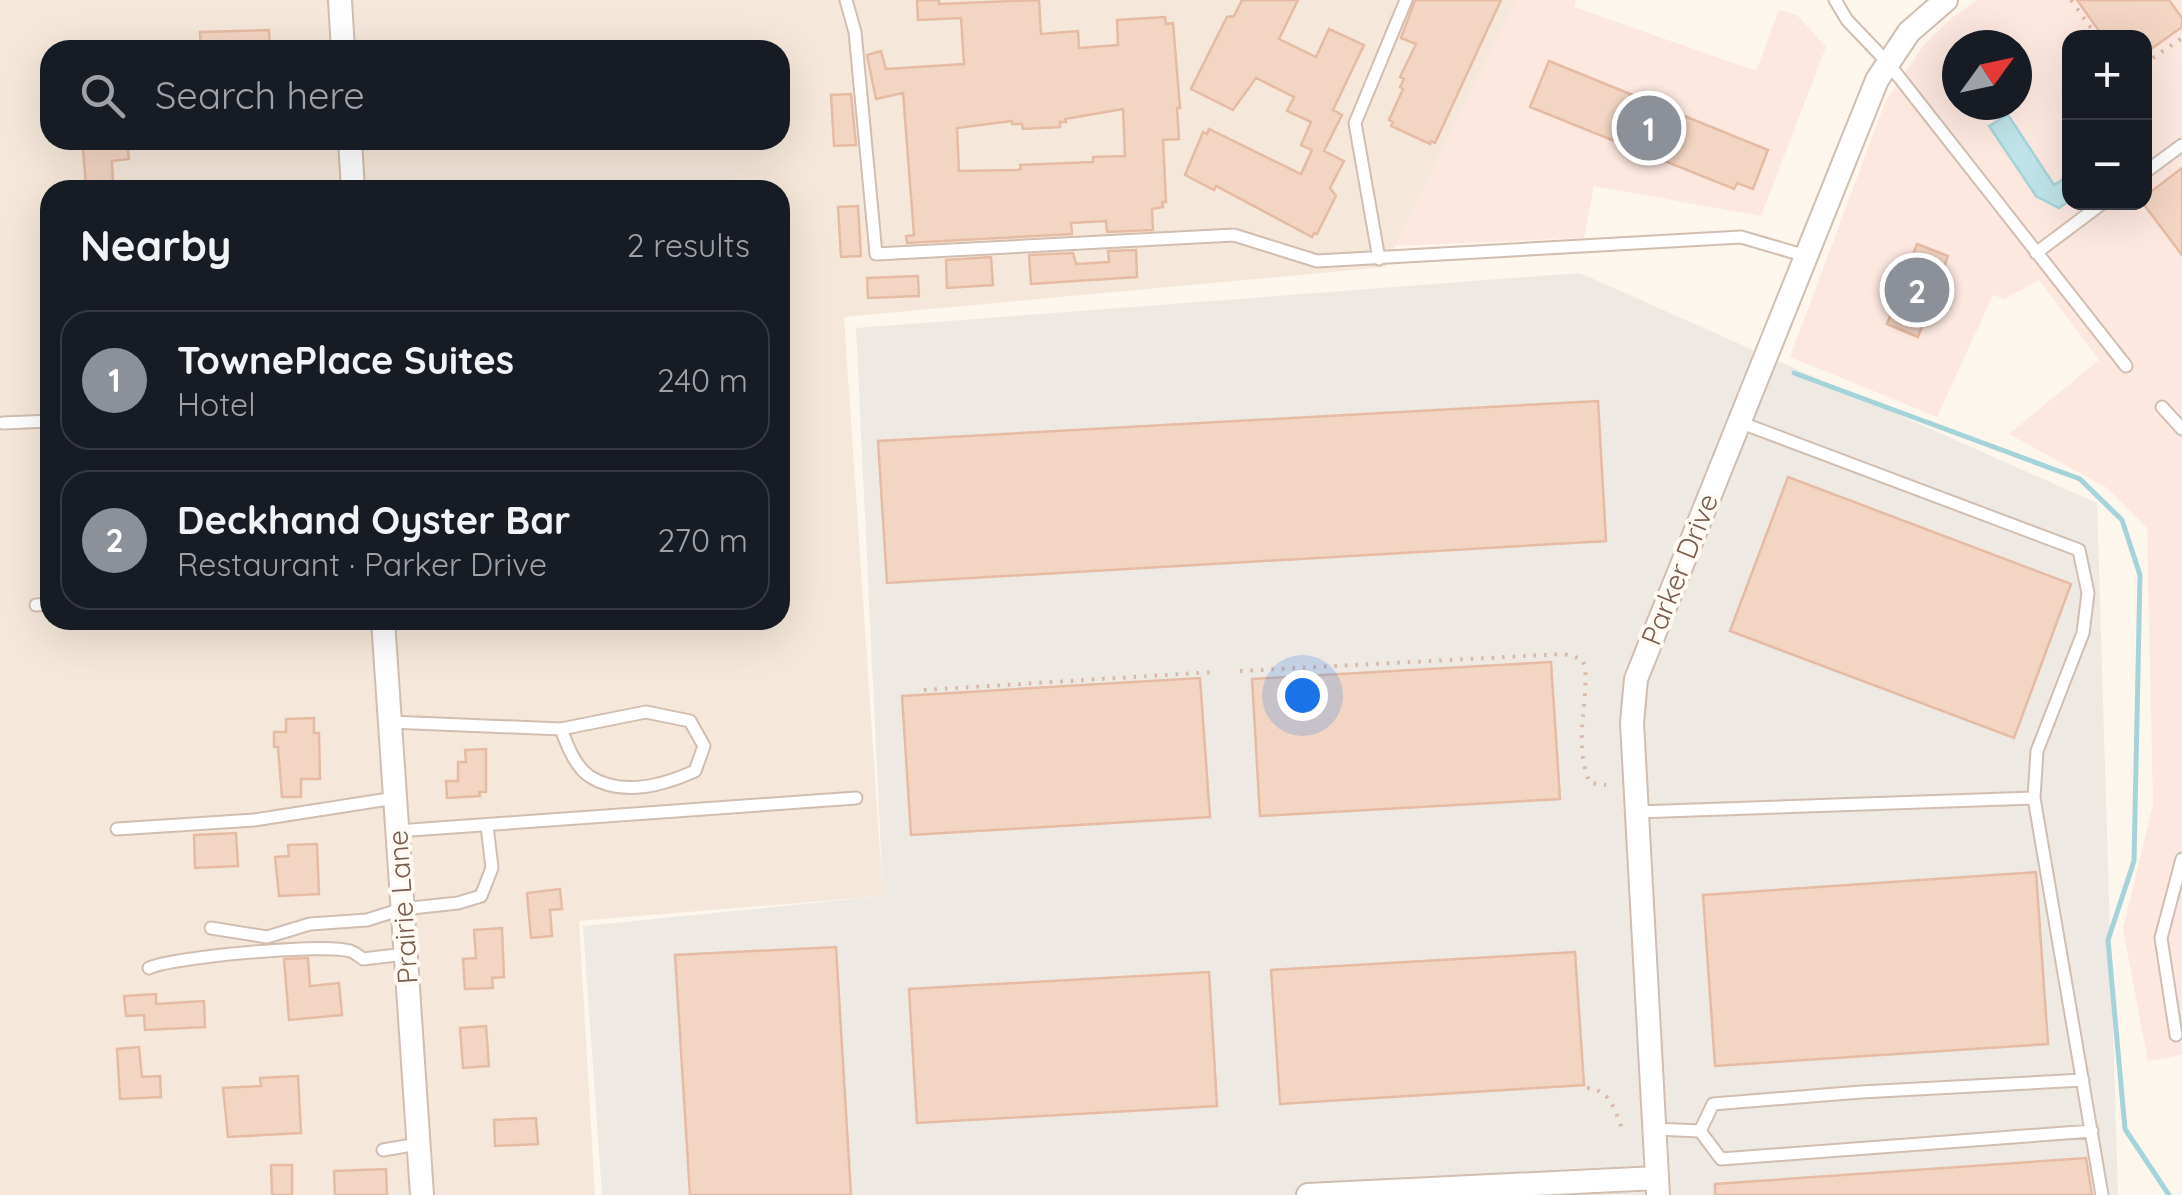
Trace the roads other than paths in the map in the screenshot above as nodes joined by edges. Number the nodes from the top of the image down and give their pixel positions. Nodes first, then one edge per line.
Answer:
1 (340, 0) edge
2 (846, 0) edge
3 (1406, 0) edge
4 (1836, 0) edge
5 (1946, 0) edge
6 (342, 40) edge
7 (1888, 64) junction
8 (2182, 145) edge
9 (351, 150) edge
10 (2152, 167) edge
11 (352, 180) edge
12 (2094, 210) edge
13 (2036, 254) junction
14 (1806, 256) junction
15 (1379, 260) junction
16 (2126, 366) dead end
17 (2162, 407) dead end
18 (40, 421) edge
19 (1738, 422) junction
20 (3, 423) dead end
21 (2182, 430) edge
22 (384, 630) edge
23 (390, 722) junction
24 (561, 729) junction
25 (395, 798) junction
26 (856, 798) dead end
27 (2034, 798) junction
28 (1637, 812) junction
29 (487, 826) junction
30 (118, 829) dead end
31 (397, 831) junction
32 (2182, 860) edge
33 (402, 909) junction
34 (211, 928) dead end
35 (406, 954) junction
36 (149, 968) dead end
37 (2176, 1036) dead end
38 (2083, 1080) junction
39 (1655, 1128) junction
40 (1700, 1130) junction
41 (2092, 1131) junction
42 (418, 1144) junction
43 (382, 1150) dead end
44 (1658, 1186) edge
45 (1511, 1190) edge
46 (1377, 1193) edge
47 (422, 1195) edge
48 (1308, 1195) edge
49 (2102, 1195) edge

1 - 6 street
2 - 15 lane
3 - 15 lane
4 - 7 lane
5 - 7 street, Parker Drive
7 - 13 lane
7 - 14 street, Parker Drive
8 - 10 lane
9 - 11 street
12 - 13 lane
13 - 16 lane
14 - 15 lane
14 - 19 street, Parker Drive
17 - 21 lane
18 - 20 lane
19 - 27 lane
19 - 28 street, Parker Drive
22 - 23 street, Prairie Lane
23 - 24 lane
23 - 25 street, Prairie Lane
24 - 24 lane
25 - 30 lane
25 - 31 street, Prairie Lane
26 - 29 lane
27 - 28 lane
27 - 38 lane
28 - 39 street, Parker Drive
29 - 31 lane
29 - 33 lane
31 - 33 street, Prairie Lane
32 - 37 lane
33 - 34 lane
33 - 35 street, Prairie Lane
35 - 36 lane
35 - 42 street, Prairie Lane
38 - 40 lane
38 - 41 lane
39 - 40 lane
39 - 44 street, Parker Drive
40 - 41 lane
41 - 49 lane
42 - 43 lane
42 - 47 street, Prairie Lane
44 - 45 street
45 - 46 street
46 - 48 street

